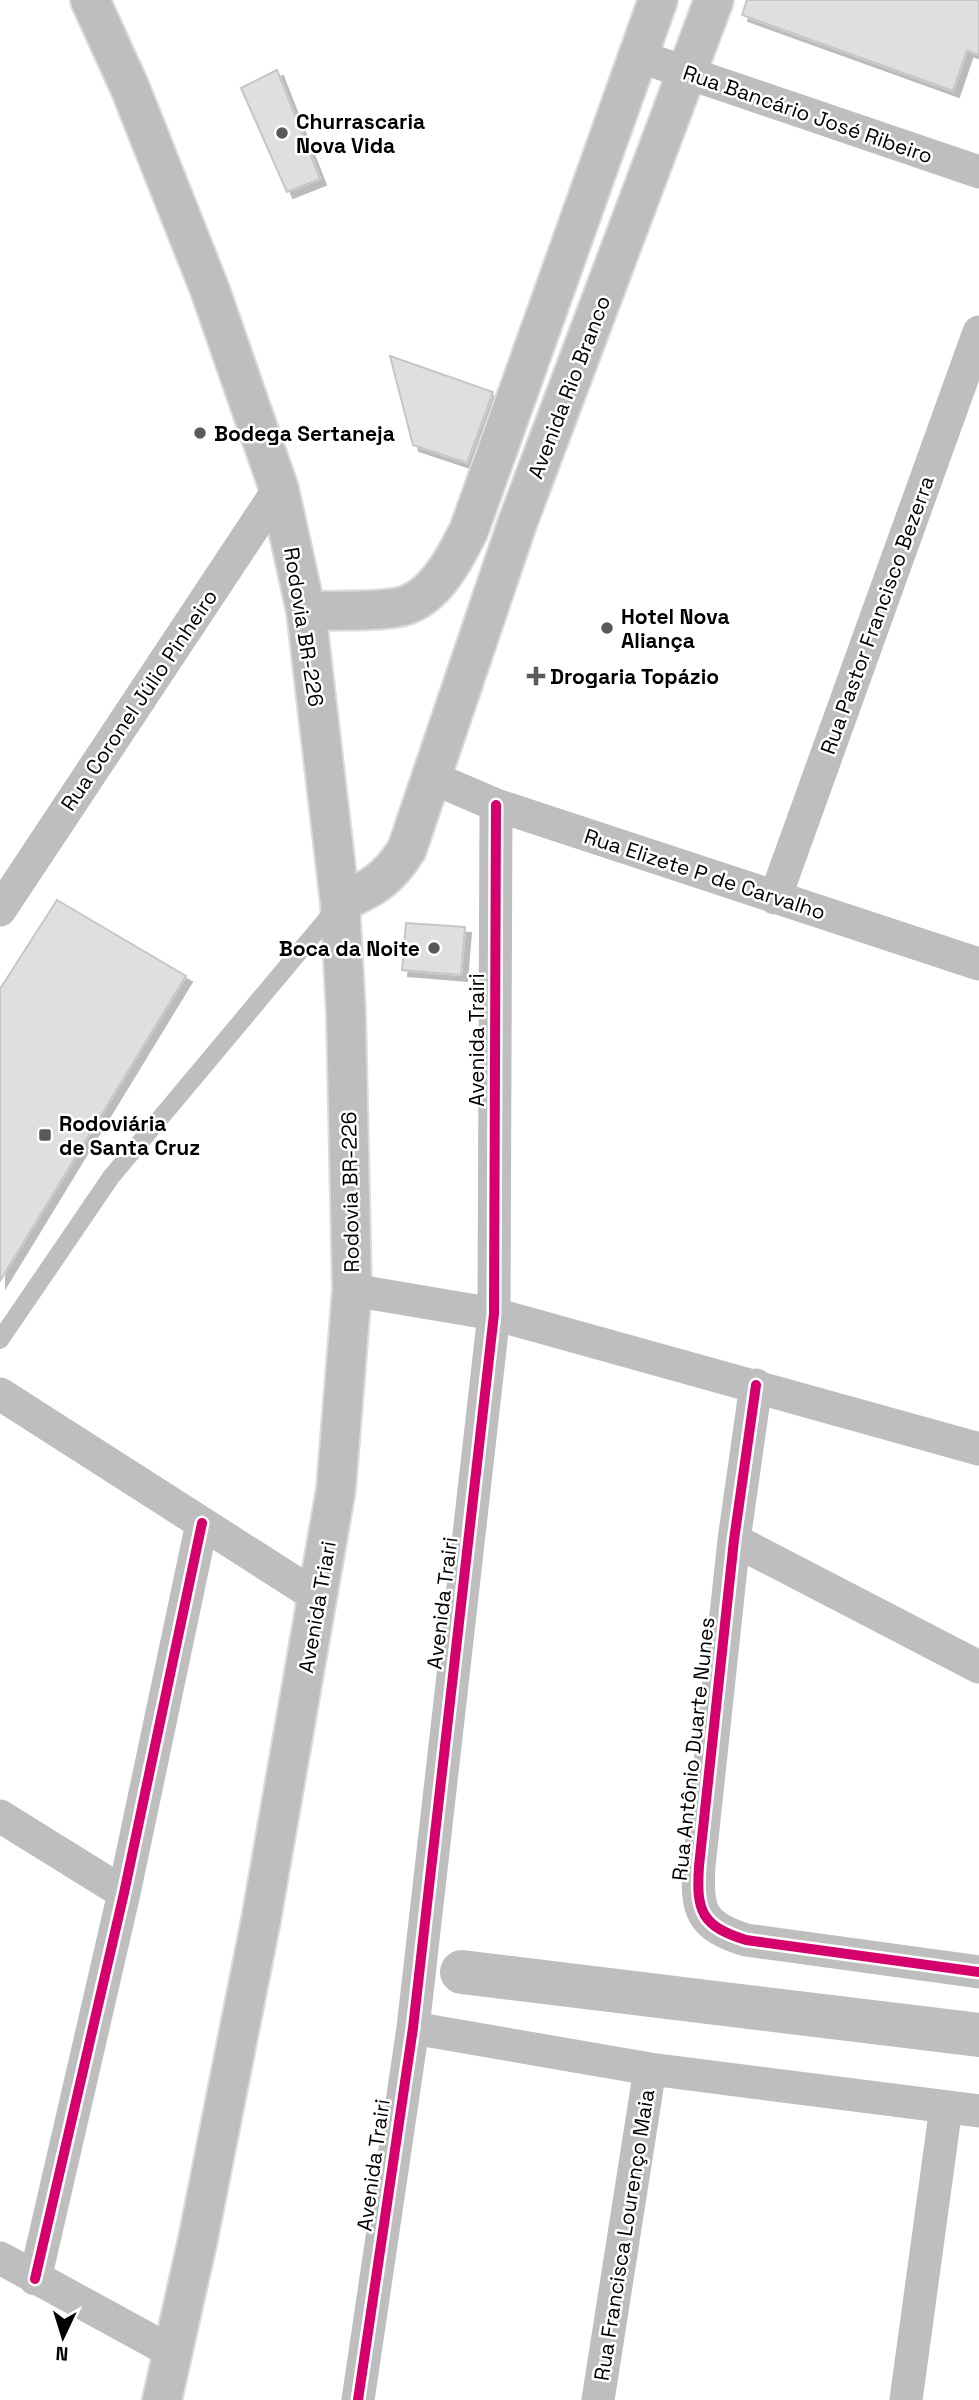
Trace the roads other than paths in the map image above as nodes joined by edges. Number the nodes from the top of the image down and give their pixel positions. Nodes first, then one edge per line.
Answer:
1 (90, 0) edge
2 (658, 0) edge
3 (714, 0) edge
4 (638, 55) junction
5 (687, 73) junction
6 (979, 172) edge
7 (979, 332) edge
8 (279, 489) junction
9 (306, 611) junction
10 (433, 778) junction
11 (496, 805) junction
12 (775, 898) junction
13 (340, 903) junction
14 (0, 910) edge
15 (979, 964) edge
16 (352, 1290) junction
17 (494, 1314) junction
18 (0, 1340) edge
19 (756, 1385) junction
20 (0, 1394) edge
21 (979, 1448) edge
22 (202, 1523) junction
23 (734, 1540) junction
24 (319, 1598) junction
25 (979, 1667) edge
26 (0, 1816) edge
27 (124, 1893) junction
28 (979, 1972) edge
29 (413, 2028) junction
30 (650, 2069) junction
31 (946, 2107) junction
32 (979, 2110) edge
33 (0, 2258) edge
34 (35, 2279) junction
35 (173, 2352) junction
36 (162, 2400) edge
37 (358, 2400) edge
38 (598, 2400) edge
39 (906, 2400) edge

1 - 8 main road, Rodovia BR-226
2 - 4 main road
3 - 5 main road, Avenida Rio Branco
4 - 5 street, Rua Bancário José Ribeiro
4 - 9 main road
5 - 6 street, Rua Bancário José Ribeiro
5 - 10 main road, Avenida Rio Branco
7 - 12 street, Rua Pastor Francisco Bezerra
8 - 9 main road, Rodovia BR-226
8 - 14 street, Rua Coronel Júlio Pinheiro
9 - 13 main road, Rodovia BR-226
10 - 11 street, Rua Elizete P de Carvalho
10 - 13 main road, Avenida Rio Branco
11 - 12 street, Rua Elizete P de Carvalho
11 - 17 street, Avenida Trairi
12 - 15 street, Rua Elizete P de Carvalho
13 - 16 main road, Rodovia BR-226
13 - 18 lane
16 - 17 street
16 - 24 main road, Avenida Triari
17 - 19 street
17 - 29 street, Avenida Trairi
19 - 21 street
19 - 23 street, Rua Antônio Duarte Nunes
20 - 22 street
22 - 24 street
22 - 27 street
23 - 25 street
23 - 28 street, Rua Antônio Duarte Nunes
24 - 35 main road, Avenida Triari
26 - 27 street
27 - 34 street
29 - 30 street
29 - 37 street, Avenida Trairi
30 - 31 street
30 - 38 street, Rua Francisca Lourenço Maia
31 - 32 street
31 - 39 street
33 - 34 street
34 - 35 street
35 - 36 main road, Avenida Triari

